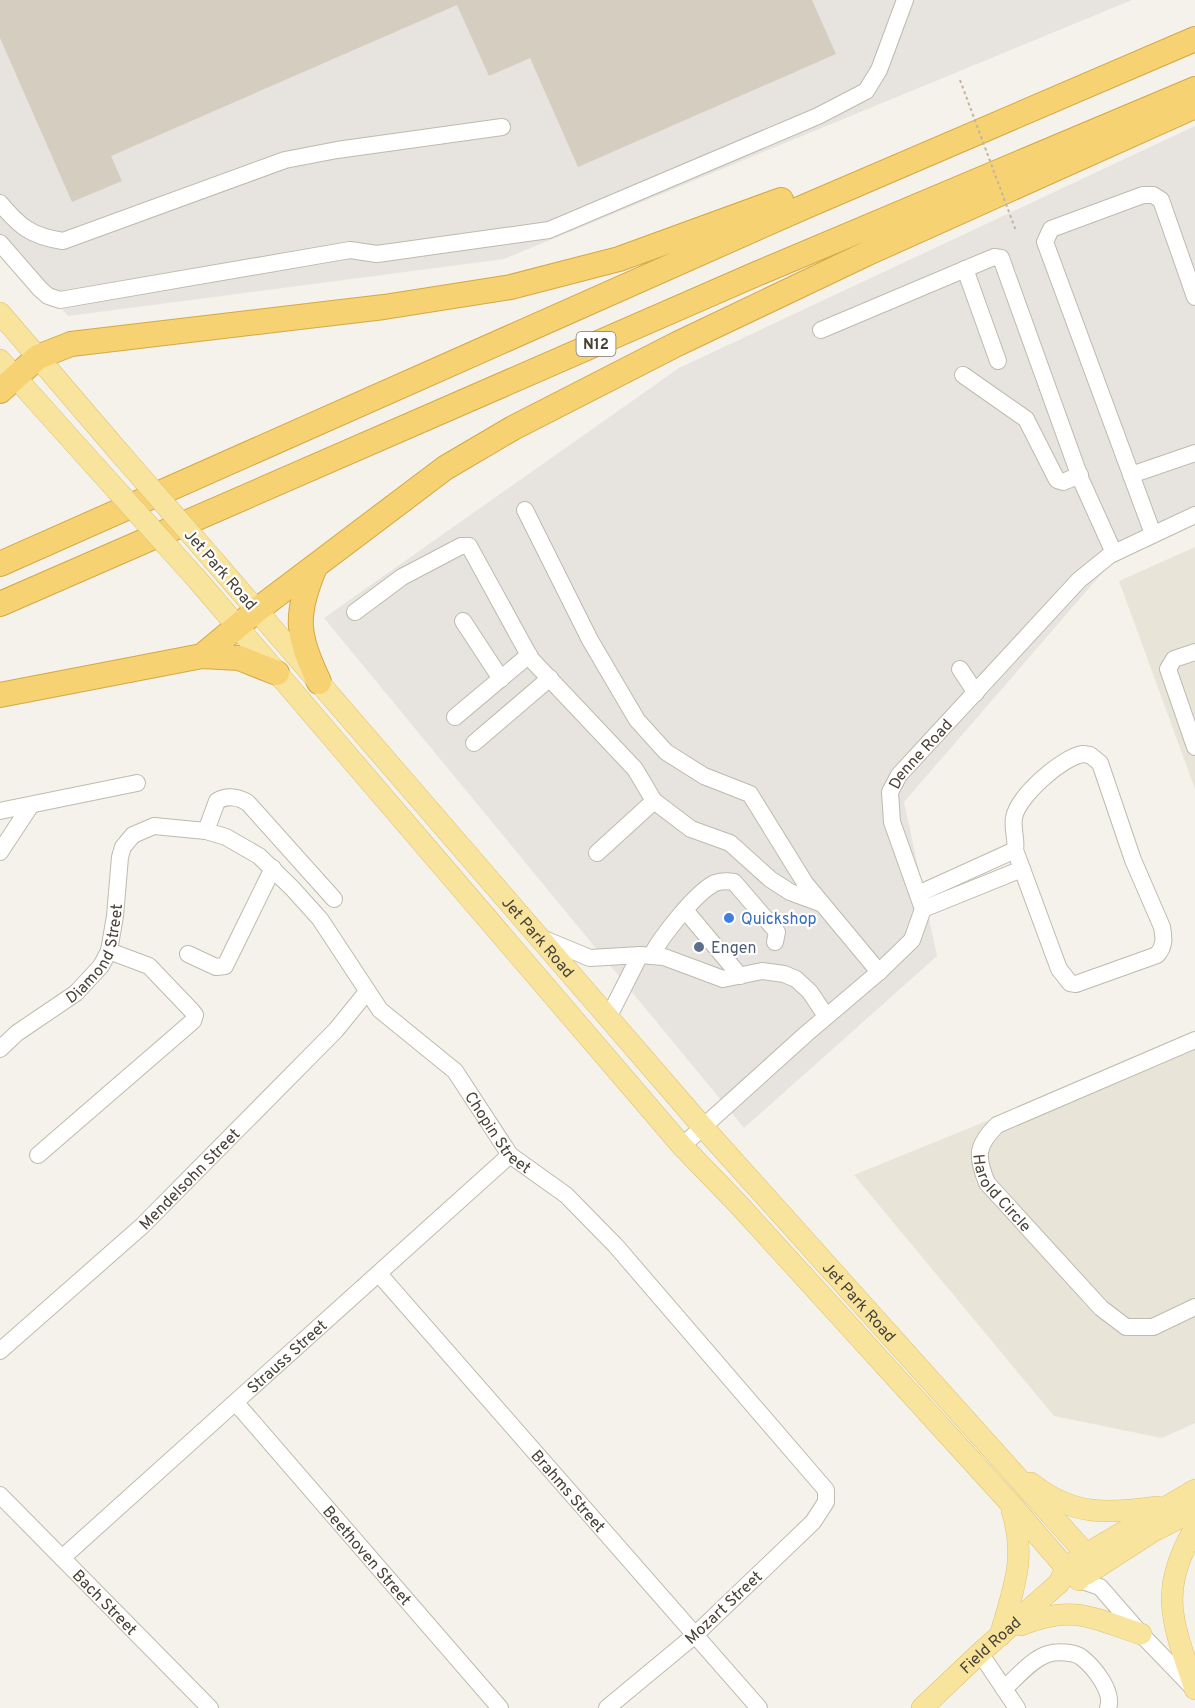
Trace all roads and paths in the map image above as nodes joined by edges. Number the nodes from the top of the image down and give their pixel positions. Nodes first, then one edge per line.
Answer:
1 (905, 0) edge
2 (1188, 42) edge
3 (960, 80) dead end
4 (1195, 89) edge
5 (1195, 106) edge
6 (502, 127) dead end
7 (0, 203) edge
8 (1016, 231) dead end
9 (0, 243) edge
10 (965, 269) junction
11 (1195, 297) edge
12 (0, 313) edge
13 (821, 330) dead end
14 (38, 357) junction
15 (998, 361) dead end
16 (963, 375) dead end
17 (5, 376) edge
18 (1195, 453) edge
19 (1080, 475) junction
20 (1131, 475) junction
21 (525, 510) dead end
22 (1195, 515) edge
23 (1153, 534) junction
24 (1114, 553) junction
25 (0, 564) edge
26 (315, 567) junction
27 (0, 604) edge
28 (257, 610) junction
29 (355, 612) dead end
30 (463, 621) dead end
31 (238, 627) junction
32 (1195, 652) edge
33 (529, 655) junction
34 (202, 656) junction
35 (960, 669) dead end
36 (277, 672) junction
37 (550, 678) junction
38 (501, 679) junction
39 (319, 682) junction
40 (976, 693) junction
41 (0, 695) edge
42 (455, 717) dead end
43 (474, 743) dead end
44 (1195, 747) edge
45 (137, 783) dead end
46 (654, 801) junction
47 (31, 805) junction
48 (0, 811) edge
49 (142, 830) joint
50 (206, 831) junction
51 (1015, 850) junction
52 (0, 852) edge
53 (597, 853) dead end
54 (273, 868) junction
55 (1022, 869) junction
56 (334, 898) dead end
57 (920, 901) junction
58 (823, 904) junction
59 (685, 910) junction
60 (541, 938) junction
61 (776, 942) dead end
62 (109, 951) junction
63 (189, 954) dead end
64 (646, 956) junction
65 (879, 972) junction
66 (740, 975) junction
67 (366, 993) junction
68 (826, 1016) junction
69 (608, 1018) junction
70 (1195, 1040) edge
71 (0, 1049) edge
72 (702, 1126) junction
73 (682, 1146) junction
74 (38, 1155) dead end
75 (510, 1155) junction
76 (379, 1274) junction
77 (1195, 1307) edge
78 (0, 1351) edge
79 (236, 1403) junction
80 (993, 1453) junction
81 (1195, 1490) edge
82 (0, 1495) edge
83 (827, 1496) joint
84 (1010, 1503) junction
85 (1166, 1506) junction
86 (1195, 1510) edge
87 (1195, 1528) edge
88 (62, 1558) junction
89 (1094, 1569) junction
90 (1068, 1577) junction
91 (1004, 1633) junction
92 (1141, 1634) junction
93 (695, 1635) junction
94 (980, 1653) junction
95 (1004, 1689) junction
96 (1195, 1689) edge
97 (210, 1708) edge
98 (500, 1708) edge
99 (607, 1708) edge
100 (759, 1708) edge
101 (922, 1708) edge
102 (1017, 1708) edge
103 (1108, 1708) edge

1 - 9 street
2 - 14 highway
2 - 25 highway, N12
3 - 8 path, bridge
4 - 27 highway, N12
5 - 26 highway
6 - 7 street
10 - 13 street
10 - 15 street
10 - 19 street
11 - 20 street
12 - 14 main road, Jet Park Road
14 - 17 highway
14 - 28 main road, Jet Park Road, bridge
16 - 19 street
17 - 31 main road, Jet Park Road, bridge
18 - 20 street
19 - 24 street
20 - 23 street
21 - 58 street
22 - 23 street, Denne Road
23 - 24 street, Denne Road
24 - 40 street, Denne Road
26 - 28 highway
26 - 39 highway
28 - 31 highway
28 - 39 main road, Jet Park Road
29 - 33 street
30 - 38 street
31 - 34 highway
31 - 36 main road, Jet Park Road
32 - 44 street
33 - 37 street
33 - 38 street
34 - 36 highway
34 - 41 highway
35 - 40 street
36 - 73 main road, Jet Park Road
37 - 43 street
37 - 46 street
38 - 42 street
39 - 60 main road, Jet Park Road
40 - 57 street, Denne Road
45 - 47 street
46 - 53 street
46 - 58 street
47 - 48 street
47 - 52 street
49 - 50 street, Chopin Street
49 - 62 street, Diamond Street
50 - 54 street, Chopin Street
50 - 56 street
51 - 55 street
51 - 55 street
51 - 57 street
54 - 63 street
54 - 67 street, Chopin Street
55 - 57 street
57 - 65 street
58 - 65 street
59 - 61 street
59 - 64 street
59 - 66 street
60 - 64 street
60 - 69 main road, Jet Park Road
62 - 71 street, Diamond Street
62 - 74 street
64 - 66 street
64 - 69 street
65 - 68 street
66 - 68 street
67 - 75 street, Chopin Street
67 - 78 street, Mendelsohn Street
68 - 72 street
69 - 72 main road, Jet Park Road
70 - 77 street, Harold Circle
72 - 73 street
72 - 80 main road, Jet Park Road
73 - 84 main road, Jet Park Road
75 - 76 street, Strauss Street
75 - 83 street, Chopin Street
76 - 79 street, Strauss Street
76 - 93 street, Brahms Street
79 - 88 street, Strauss Street
79 - 98 street, Beethoven Street
80 - 85 main road
80 - 89 main road, Jet Park Road
81 - 85 main road
82 - 88 street, Bach Street
83 - 93 street, Mozart Street
84 - 90 main road, Jet Park Road
84 - 91 main road
85 - 89 main road
86 - 89 main road
87 - 96 main road
88 - 97 street, Bach Street
89 - 90 main road, Field Road
89 - 90 street
89 - 92 street
90 - 91 main road, Field Road
91 - 92 main road
91 - 94 main road, Field Road
92 - 96 street
93 - 99 street, Mozart Street
93 - 100 street, Brahms Street
94 - 95 street
94 - 101 main road, Field Road
95 - 102 street
95 - 103 street

